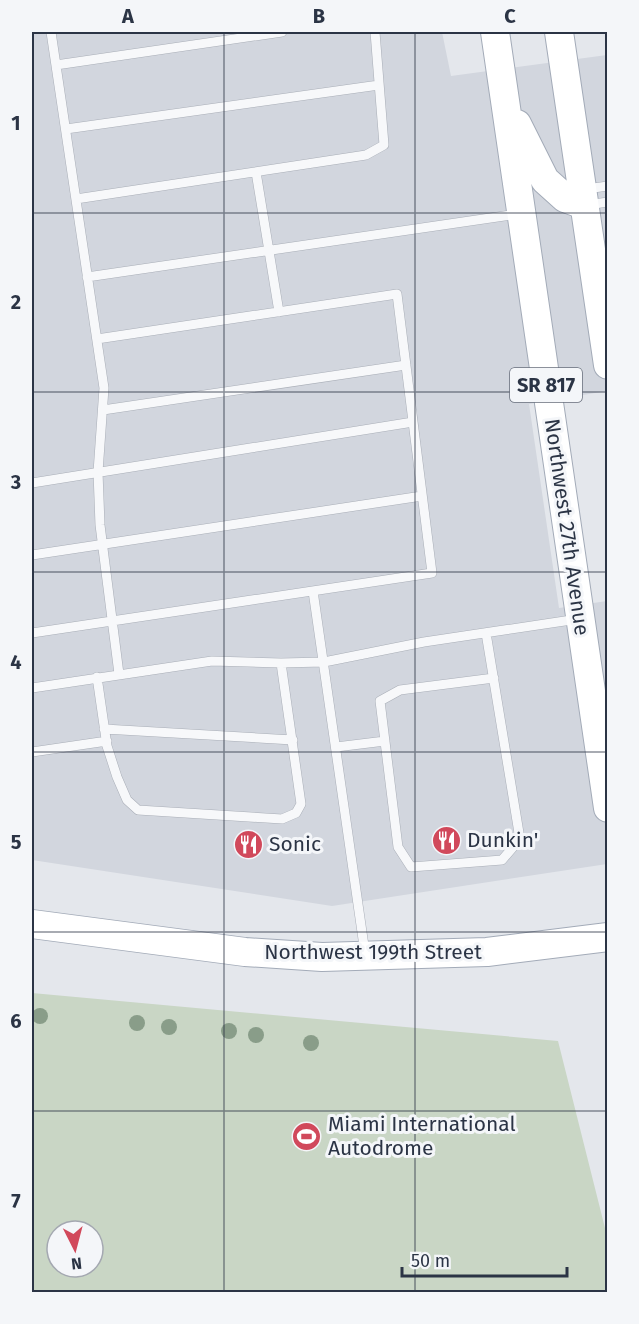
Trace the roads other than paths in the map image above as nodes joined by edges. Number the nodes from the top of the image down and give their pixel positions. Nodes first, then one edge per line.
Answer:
1 (51, 32) edge
2 (282, 32) edge
3 (375, 32) edge
4 (495, 32) edge
5 (559, 32) edge
6 (56, 65) junction
7 (379, 85) junction
8 (505, 100) junction
9 (66, 129) junction
10 (256, 172) junction
11 (595, 196) edge
12 (76, 199) junction
13 (521, 214) junction
14 (270, 250) junction
15 (87, 277) junction
16 (279, 312) junction
17 (97, 339) junction
18 (406, 365) junction
19 (608, 365) edge
20 (103, 411) junction
21 (413, 422) junction
22 (98, 471) junction
23 (32, 483) edge
24 (422, 496) junction
25 (103, 545) junction
26 (32, 555) edge
27 (312, 591) junction
28 (580, 619) junction
29 (113, 622) junction
30 (32, 633) edge
31 (486, 633) junction
32 (324, 662) junction
33 (281, 663) junction
34 (119, 674) junction
35 (97, 678) junction
36 (494, 678) junction
37 (32, 688) edge
38 (104, 729) junction
39 (293, 740) junction
40 (107, 741) junction
41 (385, 741) junction
42 (336, 747) junction
43 (32, 752) edge
44 (608, 808) edge
45 (32, 924) edge
46 (608, 937) edge
47 (365, 955) junction

1 - 6 lane
2 - 6 lane
3 - 7 lane
4 - 8 main road, Northwest 27th Avenue / SR 817
5 - 11 main road, SR 817
6 - 9 lane
7 - 9 lane
7 - 10 lane
8 - 11 main road
8 - 13 main road, Northwest 27th Avenue / SR 817
9 - 12 lane
10 - 12 lane
10 - 14 lane
11 - 19 main road, SR 817
12 - 15 lane
13 - 14 lane
13 - 28 main road, Northwest 27th Avenue / SR 817
14 - 15 lane
14 - 16 lane
15 - 17 lane
16 - 17 lane
16 - 18 lane
17 - 20 lane
18 - 20 lane
18 - 21 lane
20 - 22 lane
21 - 22 lane
21 - 24 lane
22 - 23 lane
22 - 25 lane
24 - 25 lane
24 - 27 lane
25 - 26 lane
25 - 29 lane
27 - 29 lane
27 - 32 lane
28 - 31 lane
28 - 44 main road, Northwest 27th Avenue / SR 817
29 - 30 lane
29 - 34 lane
31 - 32 lane
31 - 36 lane
32 - 33 lane
32 - 42 lane
33 - 34 lane
33 - 39 lane
34 - 35 lane
35 - 37 lane
35 - 38 lane
36 - 41 lane
36 - 41 lane
38 - 39 lane
38 - 40 lane
39 - 40 lane
40 - 43 lane
41 - 42 lane
42 - 47 lane
45 - 47 main road, Northwest 199th Street
46 - 47 main road, Northwest 199th Street

